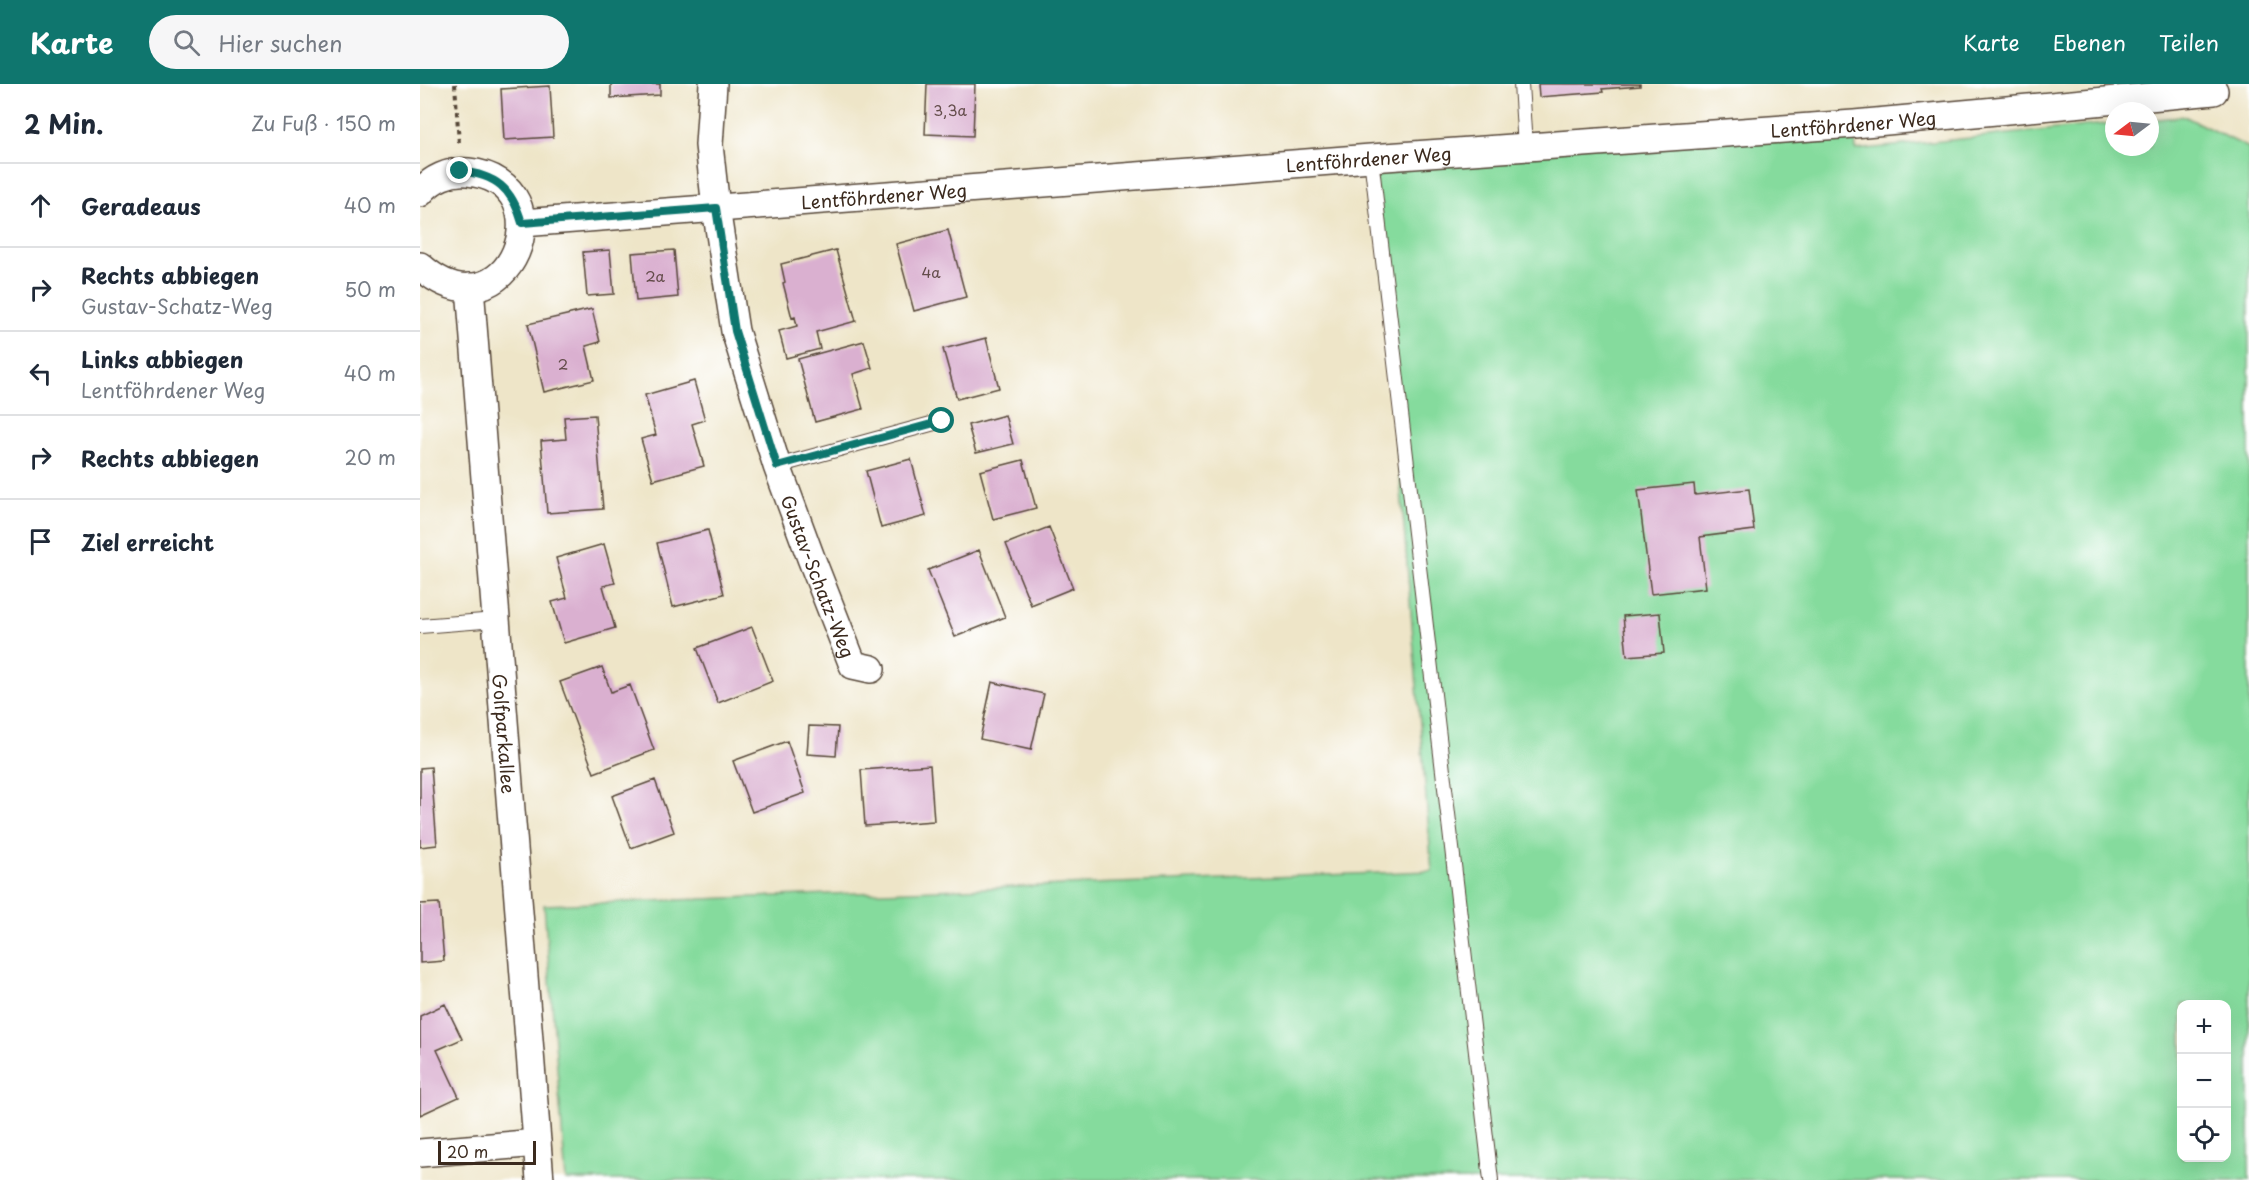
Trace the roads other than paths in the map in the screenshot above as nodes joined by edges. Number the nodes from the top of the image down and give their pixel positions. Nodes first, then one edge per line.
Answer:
1 (713, 84) edge
2 (1521, 84) edge
3 (2214, 91) dead end
4 (1525, 147) junction
5 (1371, 158) junction
6 (420, 193) edge
7 (716, 208) junction
8 (522, 223) junction
9 (420, 266) edge
10 (470, 287) junction
11 (942, 421) dead end
12 (777, 466) junction
13 (496, 620) junction
14 (420, 626) edge
15 (871, 669) dead end
16 (537, 1143) junction
17 (420, 1153) edge
18 (540, 1180) edge
19 (1491, 1180) edge

1 - 7 street, Gustav-Schatz-Weg
2 - 4 lane
3 - 4 street, Lentföhrdener Weg
4 - 5 street, Lentföhrdener Weg
5 - 7 street, Lentföhrdener Weg
5 - 19 lane
6 - 8 street
7 - 8 street, Lentföhrdener Weg
7 - 12 street, Gustav-Schatz-Weg
8 - 10 street
9 - 10 street
10 - 13 street, Golfparkallee
11 - 12 lane
12 - 15 street, Gustav-Schatz-Weg
13 - 14 lane
13 - 16 street, Golfparkallee
16 - 17 street
16 - 18 street, Golfparkallee

